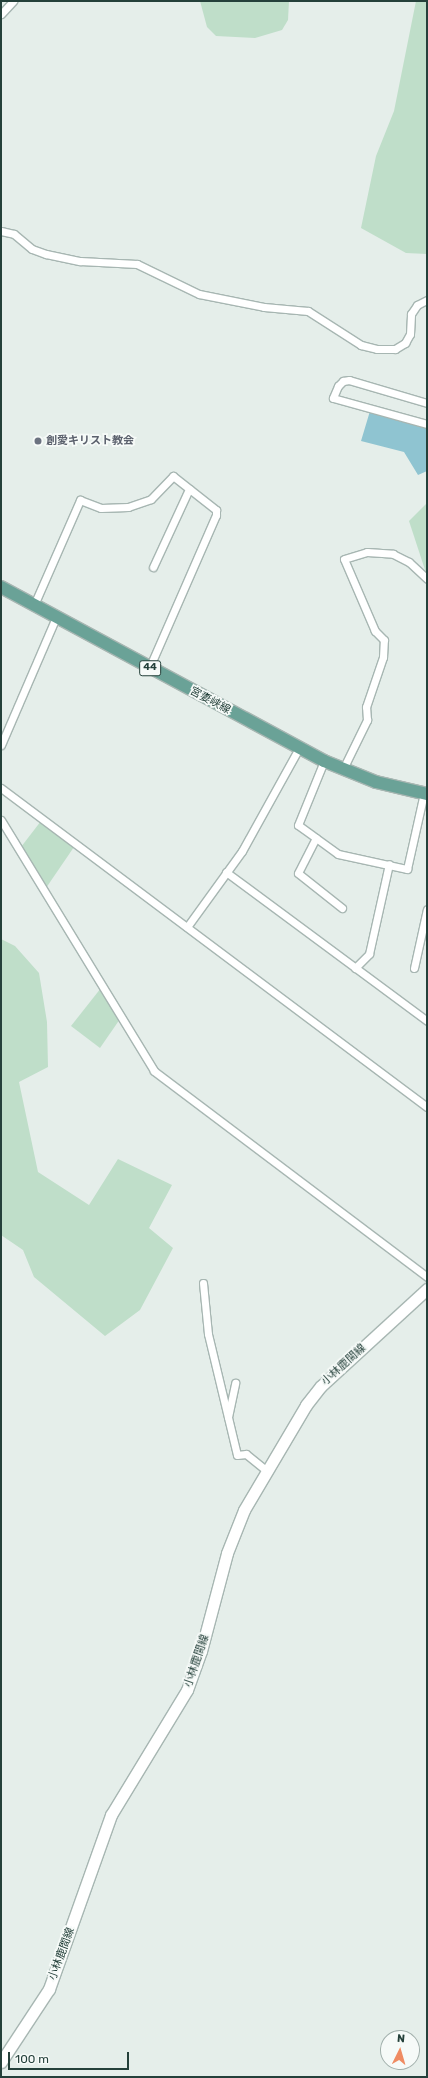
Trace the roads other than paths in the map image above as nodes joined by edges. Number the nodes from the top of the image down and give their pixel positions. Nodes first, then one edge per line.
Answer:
1 (13, 1) edge
2 (1, 14) edge
3 (1, 231) edge
4 (427, 300) edge
5 (427, 403) edge
6 (427, 424) edge
7 (189, 489) junction
8 (153, 567) dead end
9 (427, 578) edge
10 (1, 587) edge
11 (34, 605) junction
12 (56, 617) junction
13 (149, 668) junction
14 (1, 745) edge
15 (299, 748) junction
16 (324, 761) junction
17 (343, 770) junction
18 (1, 788) edge
19 (426, 794) edge
20 (1, 820) edge
21 (316, 838) junction
22 (389, 864) junction
23 (226, 872) junction
24 (342, 908) dead end
25 (427, 909) edge
26 (187, 927) junction
27 (425, 927) edge
28 (355, 968) junction
29 (414, 968) dead end
30 (427, 1021) edge
31 (427, 1107) edge
32 (427, 1277) edge
33 (203, 1283) dead end
34 (427, 1289) edge
35 (235, 1383) dead end
36 (227, 1417) junction
37 (267, 1471) junction
38 (1, 2062) edge

1 - 2 street
3 - 4 street
5 - 6 street
7 - 8 street
7 - 11 street
7 - 13 street
9 - 17 street
10 - 11 main road, 宮妻峡線 / 44
11 - 12 main road, 宮妻峡線 / 44
12 - 13 main road, 宮妻峡線 / 44
12 - 14 street
13 - 15 main road, 宮妻峡線 / 44
15 - 16 main road, 宮妻峡線 / 44
15 - 23 street
16 - 17 main road, 宮妻峡線 / 44
16 - 21 street
17 - 19 main road, 宮妻峡線 / 44
18 - 26 street
19 - 22 street
20 - 32 street
21 - 22 street
21 - 24 street
22 - 28 street
23 - 26 street
23 - 28 street
25 - 27 street
26 - 31 street
27 - 29 street
28 - 30 street
33 - 36 street
34 - 37 main road, 小林鹿間線
35 - 36 street
36 - 37 street
37 - 38 main road, 小林鹿間線

